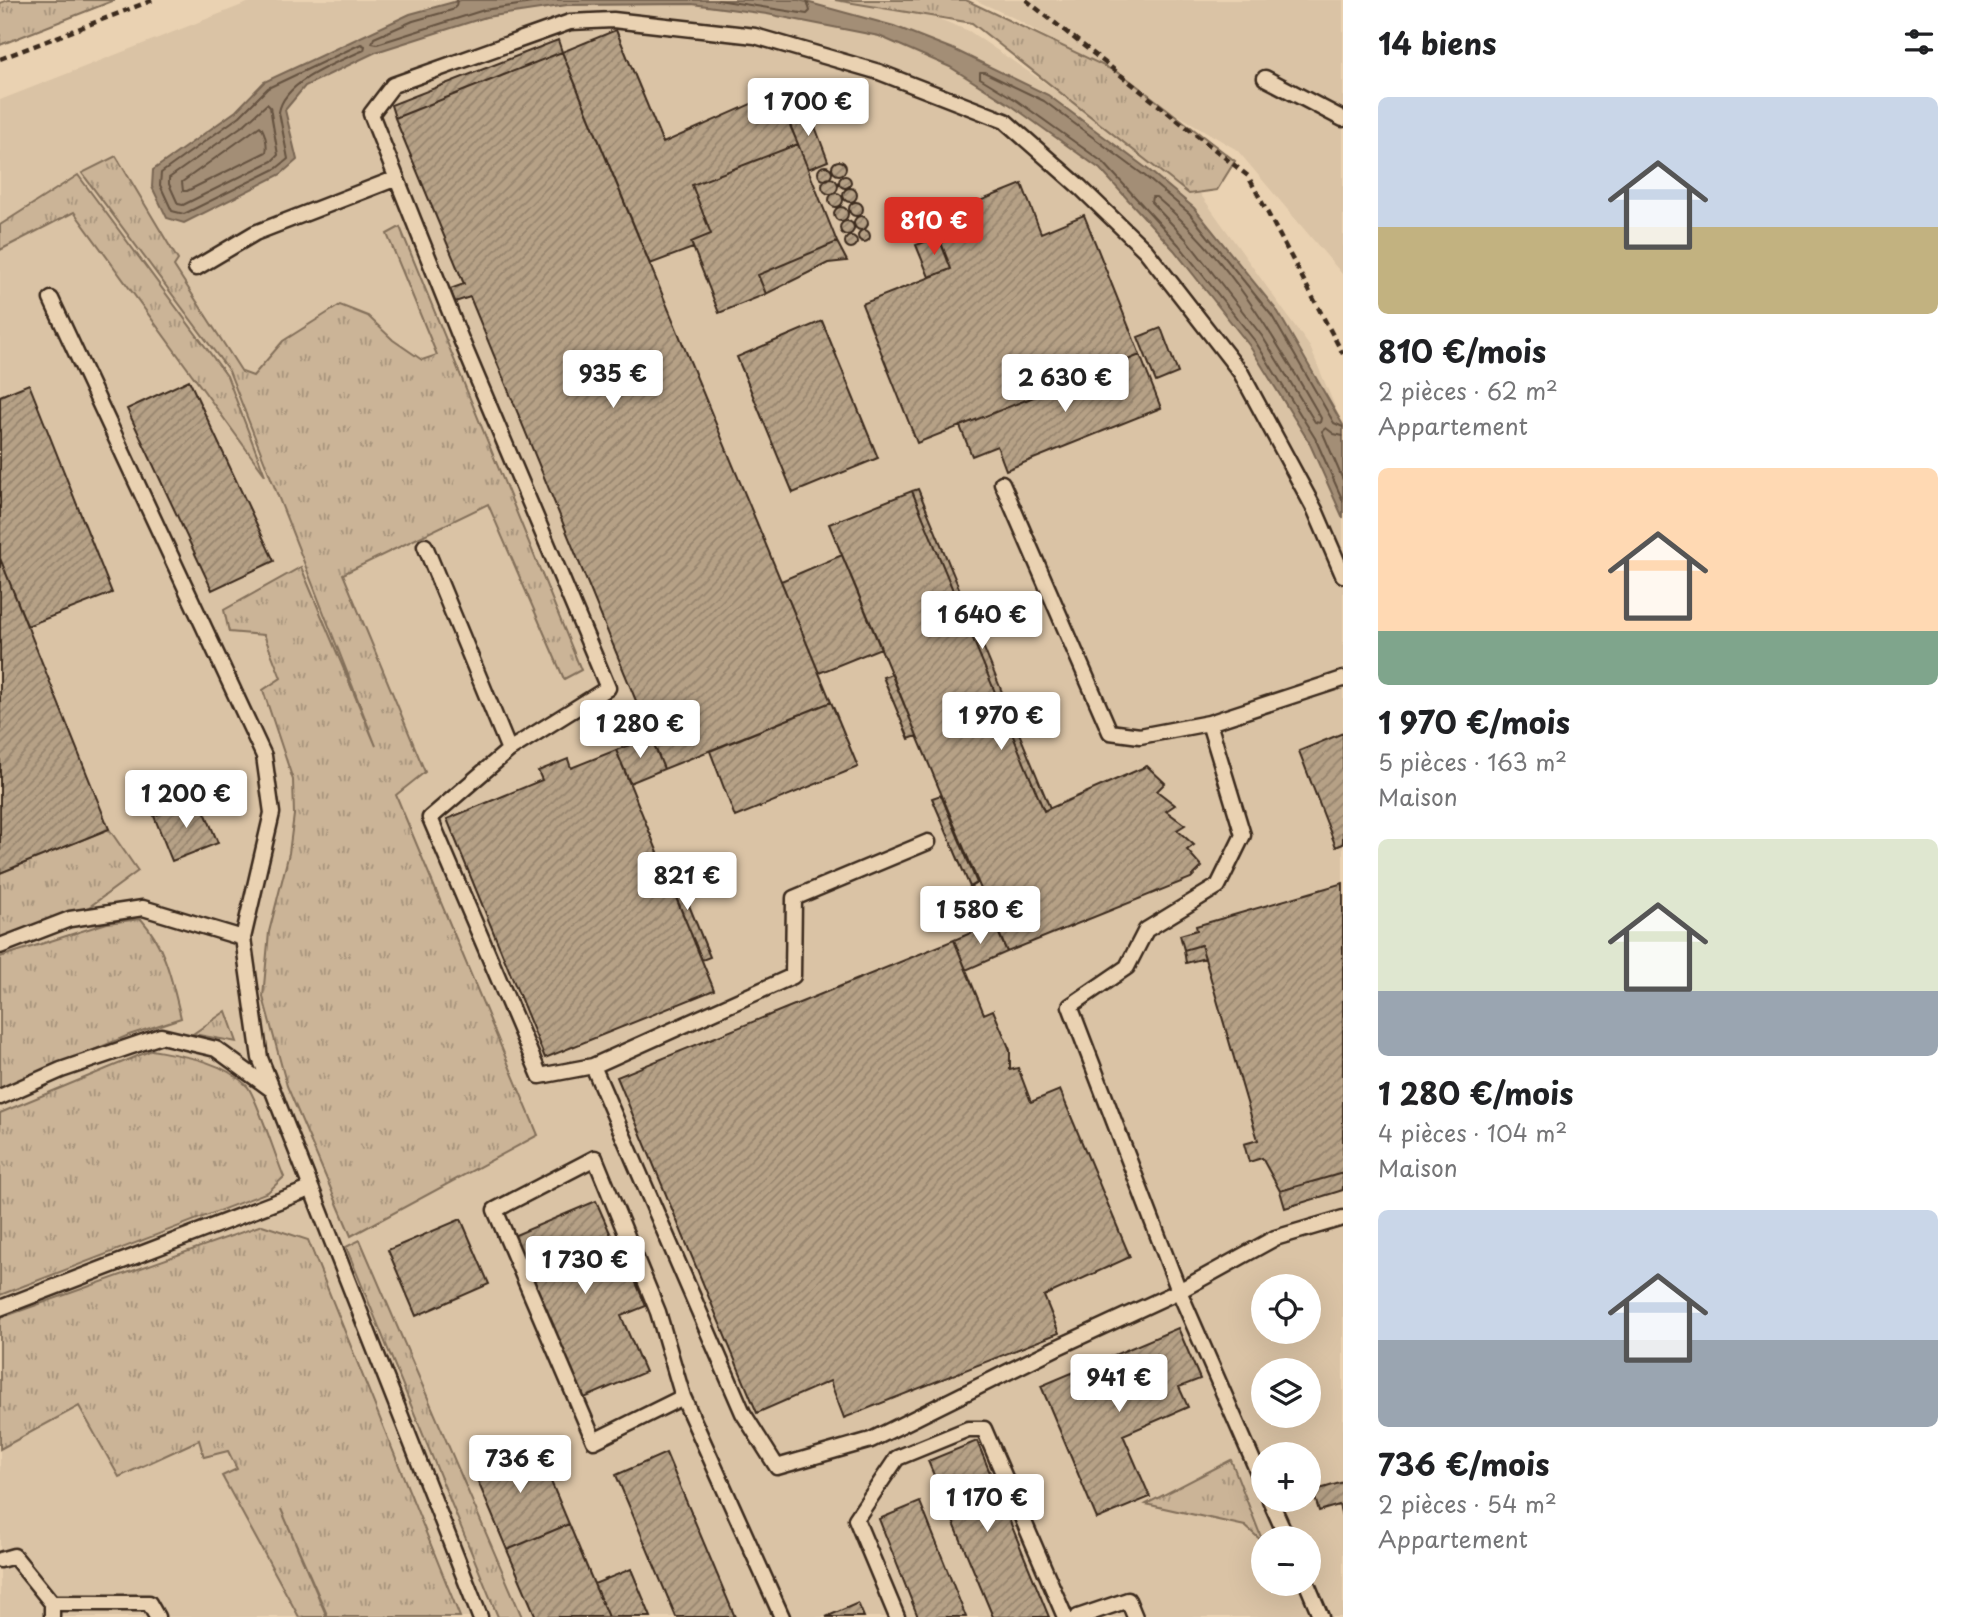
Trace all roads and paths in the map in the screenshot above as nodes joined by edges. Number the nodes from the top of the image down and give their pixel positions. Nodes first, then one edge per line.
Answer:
1 (153, 0) edge
2 (1026, 0) edge
3 (0, 59) edge
4 (1265, 78) dead end
5 (1343, 119) edge
6 (397, 178) junction
7 (196, 268) dead end
8 (51, 299) dead end
9 (1343, 354) edge
10 (1002, 483) dead end
11 (425, 546) dead end
12 (1343, 575) edge
13 (1343, 679) edge
14 (1209, 723) junction
15 (509, 750) junction
16 (928, 842) dead end
17 (243, 938) junction
18 (0, 946) edge
19 (593, 1066) junction
20 (272, 1090) junction
21 (0, 1097) edge
22 (310, 1189) junction
23 (1343, 1218) edge
24 (1179, 1291) junction
25 (0, 1308) edge
26 (683, 1397) junction
27 (1251, 1456) edge
28 (0, 1560) edge
29 (1312, 1596) edge
30 (52, 1610) edge
31 (156, 1617) edge
32 (480, 1617) edge
33 (782, 1617) edge
34 (897, 1617) edge
35 (1065, 1617) edge
36 (1078, 1617) edge
37 (1135, 1617) edge
38 (1321, 1617) edge

1 - 3 path
2 - 9 path
4 - 5 lane
6 - 7 lane
6 - 12 lane
6 - 15 lane
8 - 17 lane
10 - 14 lane
11 - 15 lane
13 - 14 lane
14 - 24 lane
15 - 19 lane
16 - 19 lane
17 - 18 lane
17 - 20 lane
19 - 24 lane
20 - 21 lane
20 - 22 lane
22 - 25 lane
22 - 32 lane
23 - 24 lane
24 - 27 lane
26 - 26 lane
26 - 33 lane
28 - 30 lane
29 - 38 lane
30 - 31 lane
34 - 35 lane
36 - 37 lane

